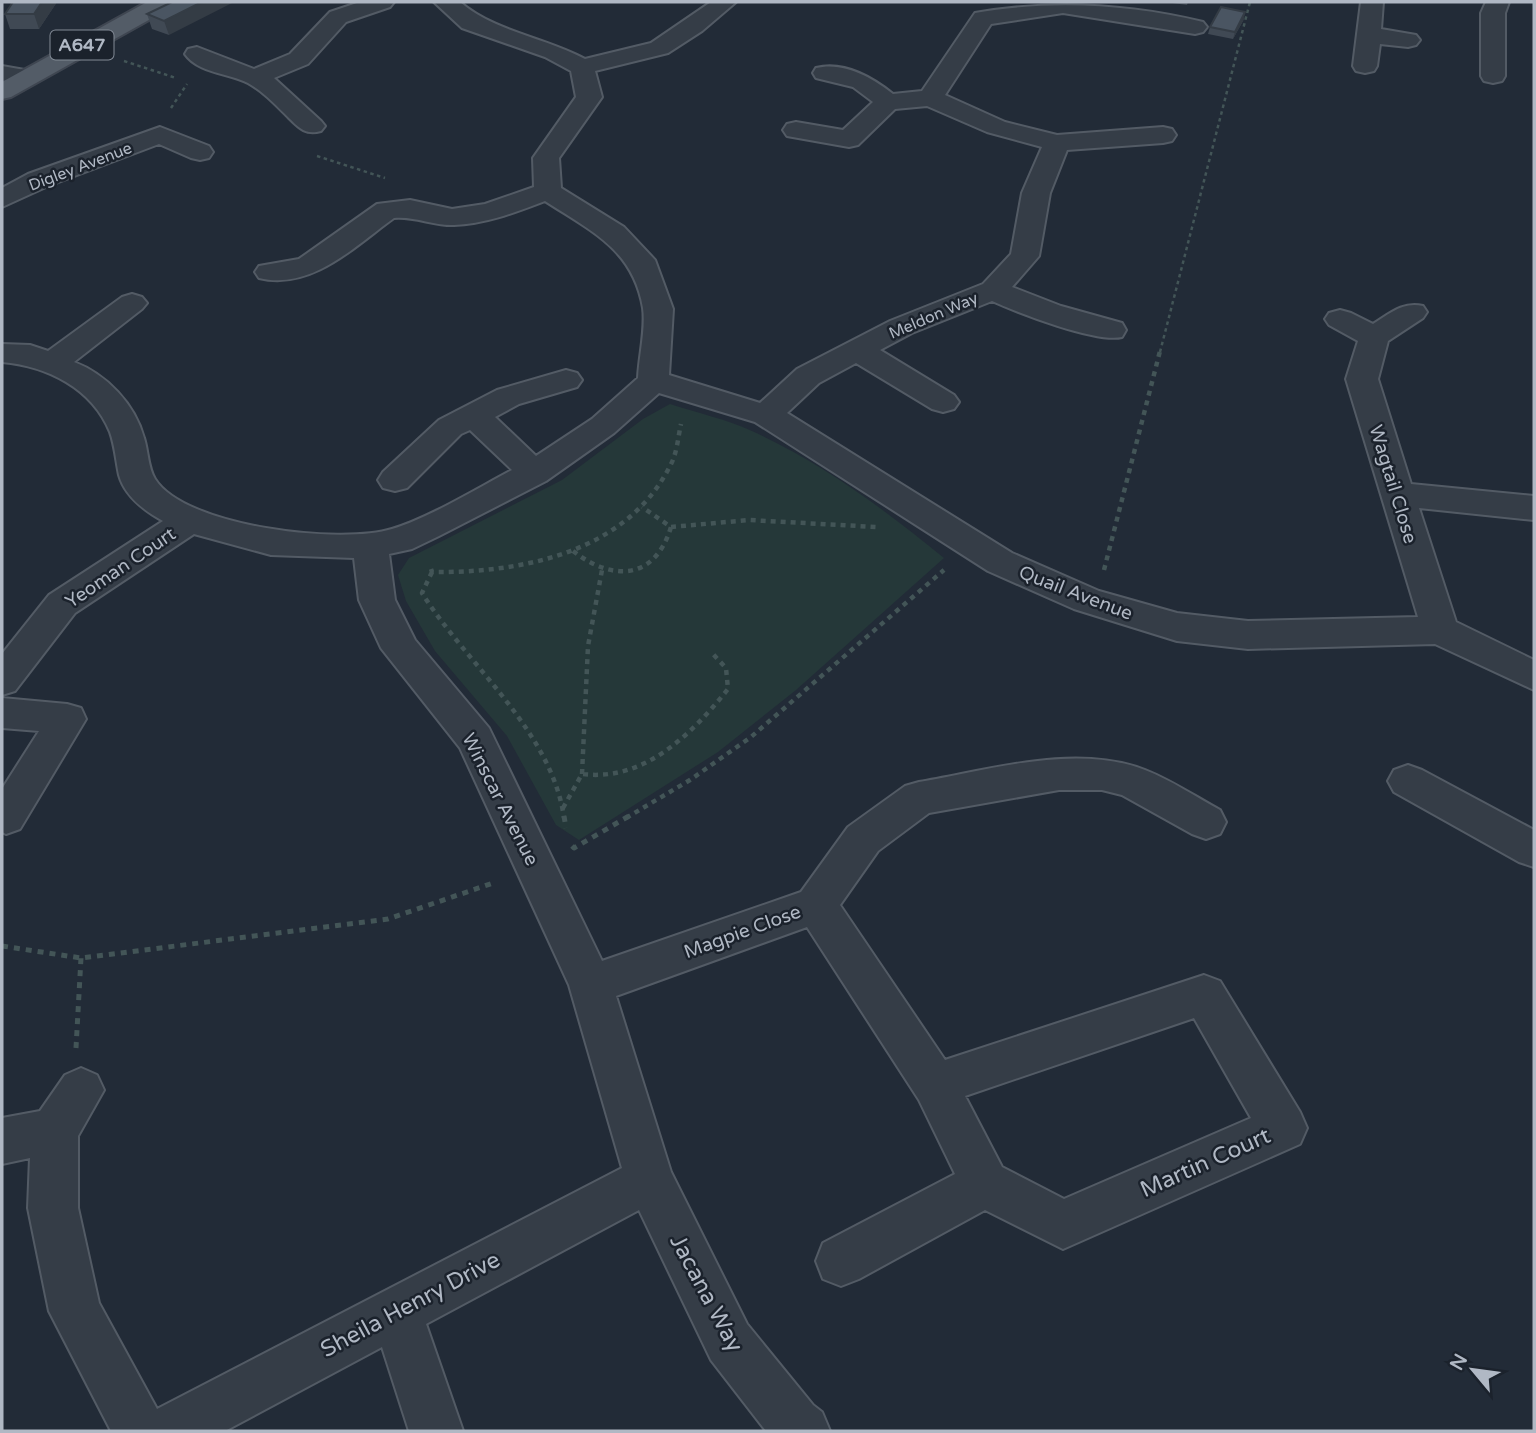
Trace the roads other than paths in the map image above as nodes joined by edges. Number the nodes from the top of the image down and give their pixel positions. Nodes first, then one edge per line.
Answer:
1 (164, 2) edge
2 (382, 2) edge
3 (446, 2) edge
4 (725, 2) edge
5 (1372, 2) edge
6 (1497, 2) edge
7 (1195, 27) dead end
8 (1368, 35) junction
9 (1408, 40) dead end
10 (197, 54) dead end
11 (1365, 66) dead end
12 (582, 67) junction
13 (2, 73) edge
14 (825, 73) dead end
15 (1493, 76) dead end
16 (27, 77) junction
17 (265, 84) junction
18 (2, 92) edge
19 (930, 98) junction
20 (888, 102) junction
21 (312, 126) dead end
22 (796, 130) dead end
23 (1163, 135) dead end
24 (1056, 143) junction
25 (200, 152) dead end
26 (548, 191) junction
27 (2, 199) edge
28 (269, 272) dead end
29 (993, 290) junction
30 (132, 303) dead end
31 (1412, 312) dead end
32 (1340, 319) dead end
33 (1111, 330) dead end
34 (1374, 337) junction
35 (858, 350) junction
36 (2, 354) edge
37 (51, 363) junction
38 (566, 380) dead end
39 (653, 381) junction
40 (943, 402) dead end
41 (474, 415) junction
42 (766, 415) junction
43 (534, 473) junction
44 (395, 480) dead end
45 (1396, 494) junction
46 (1534, 508) edge
47 (189, 521) junction
48 (370, 546) junction
49 (1440, 630) junction
50 (1534, 676) edge
51 (2, 681) edge
52 (2, 713) edge
53 (1408, 781) dead end
54 (6, 817) dead end
55 (1206, 822) dead end
56 (1534, 850) edge
57 (816, 905) junction
58 (591, 985) junction
59 (934, 1085) junction
60 (81, 1090) road end
61 (54, 1131) junction
62 (2, 1141) edge
63 (649, 1179) junction
64 (985, 1184) junction
65 (841, 1261) dead end
66 (396, 1311) junction
67 (140, 1431) edge
68 (171, 1431) edge
69 (436, 1431) edge
70 (803, 1431) edge

1 - 16 main road, A647
2 - 17 street
3 - 12 street
4 - 12 street
5 - 8 street
6 - 15 street
7 - 19 street
8 - 9 street
8 - 11 street
10 - 17 street
12 - 26 street
13 - 16 street
14 - 20 street
16 - 18 main road, A647
17 - 21 street
19 - 20 street
19 - 24 street
20 - 22 street
23 - 24 street
24 - 29 street, Meldon Way
25 - 27 street, Digley Avenue
26 - 28 street
26 - 39 street
29 - 33 street
29 - 35 street, Meldon Way
30 - 37 street
31 - 34 street
32 - 34 street
34 - 45 street, Wagtail Close
35 - 40 street
35 - 42 street, Meldon Way
36 - 37 street
37 - 47 street
38 - 41 street
39 - 42 street, Quail Avenue
39 - 43 street
41 - 43 street
41 - 44 street
42 - 49 street, Quail Avenue
43 - 48 street
45 - 46 street
45 - 49 street, Wagtail Close
47 - 48 street
47 - 51 street, Yeoman Court
48 - 58 street, Winscar Avenue
49 - 50 street, Quail Avenue
52 - 54 street
53 - 56 street
55 - 57 street, Magpie Close
57 - 58 street, Magpie Close
57 - 59 street
58 - 63 street, Winscar Avenue
59 - 64 street
59 - 64 street, Martin Court
60 - 61 street
61 - 62 street
61 - 67 street
63 - 66 street, Sheila Henry Drive
63 - 70 street, Jacana Way
64 - 65 street
66 - 68 street, Sheila Henry Drive
66 - 69 street

